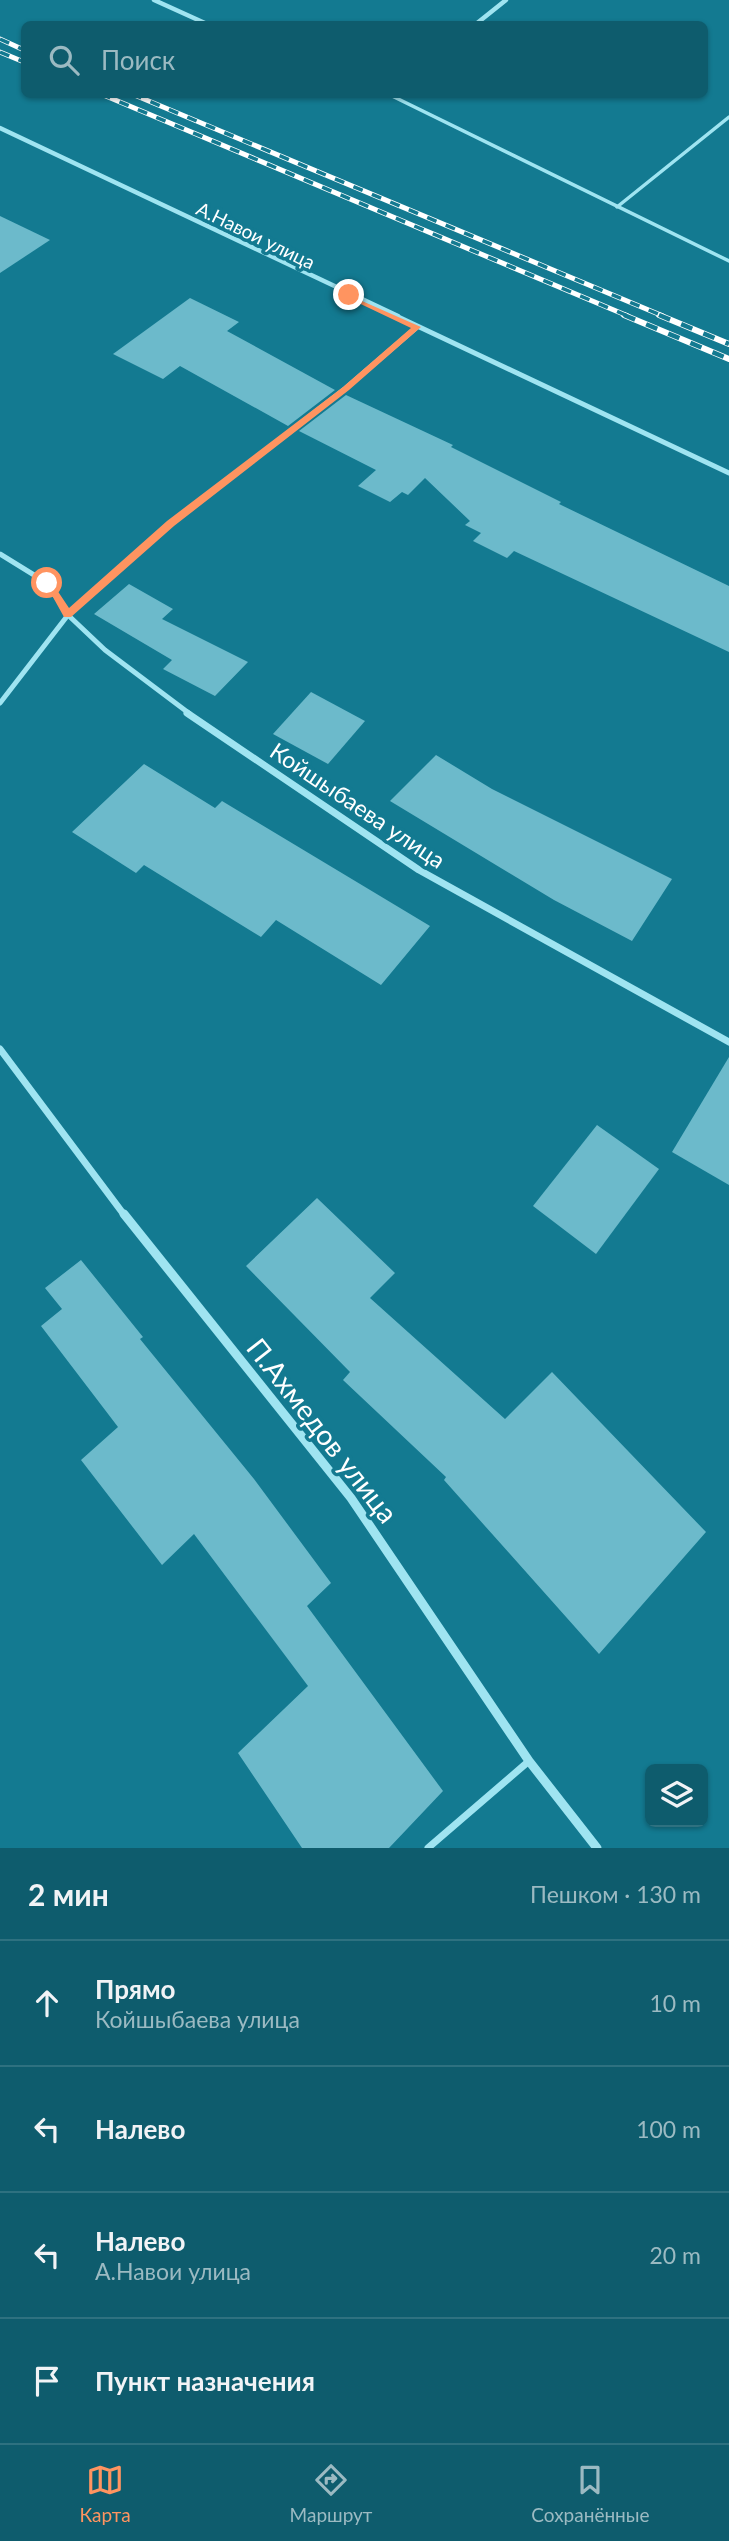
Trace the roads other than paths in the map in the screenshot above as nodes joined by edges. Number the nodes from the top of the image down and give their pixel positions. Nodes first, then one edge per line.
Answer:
1 (154, 0) edge
2 (506, 0) edge
3 (200, 21) edge
4 (480, 21) edge
5 (396, 98) edge
6 (729, 117) edge
7 (0, 128) edge
8 (617, 207) junction
9 (729, 261) edge
10 (417, 327) junction
11 (729, 473) edge
12 (0, 554) edge
13 (68, 615) junction
14 (0, 703) edge
15 (729, 1042) edge
16 (0, 1049) edge
17 (529, 1760) junction
18 (428, 1848) edge
19 (597, 1848) edge

1 - 3 street
2 - 4 street
5 - 8 lane
6 - 8 lane
7 - 10 street, А.Навои улица
8 - 9 lane
10 - 11 street, А.Навои улица
10 - 13 street
12 - 13 street, Койшыбаева улица
13 - 14 street
13 - 15 street, Койшыбаева улица
16 - 17 street, П.Ахмедов улица
17 - 18 lane
17 - 19 street, П.Ахмедов улица

